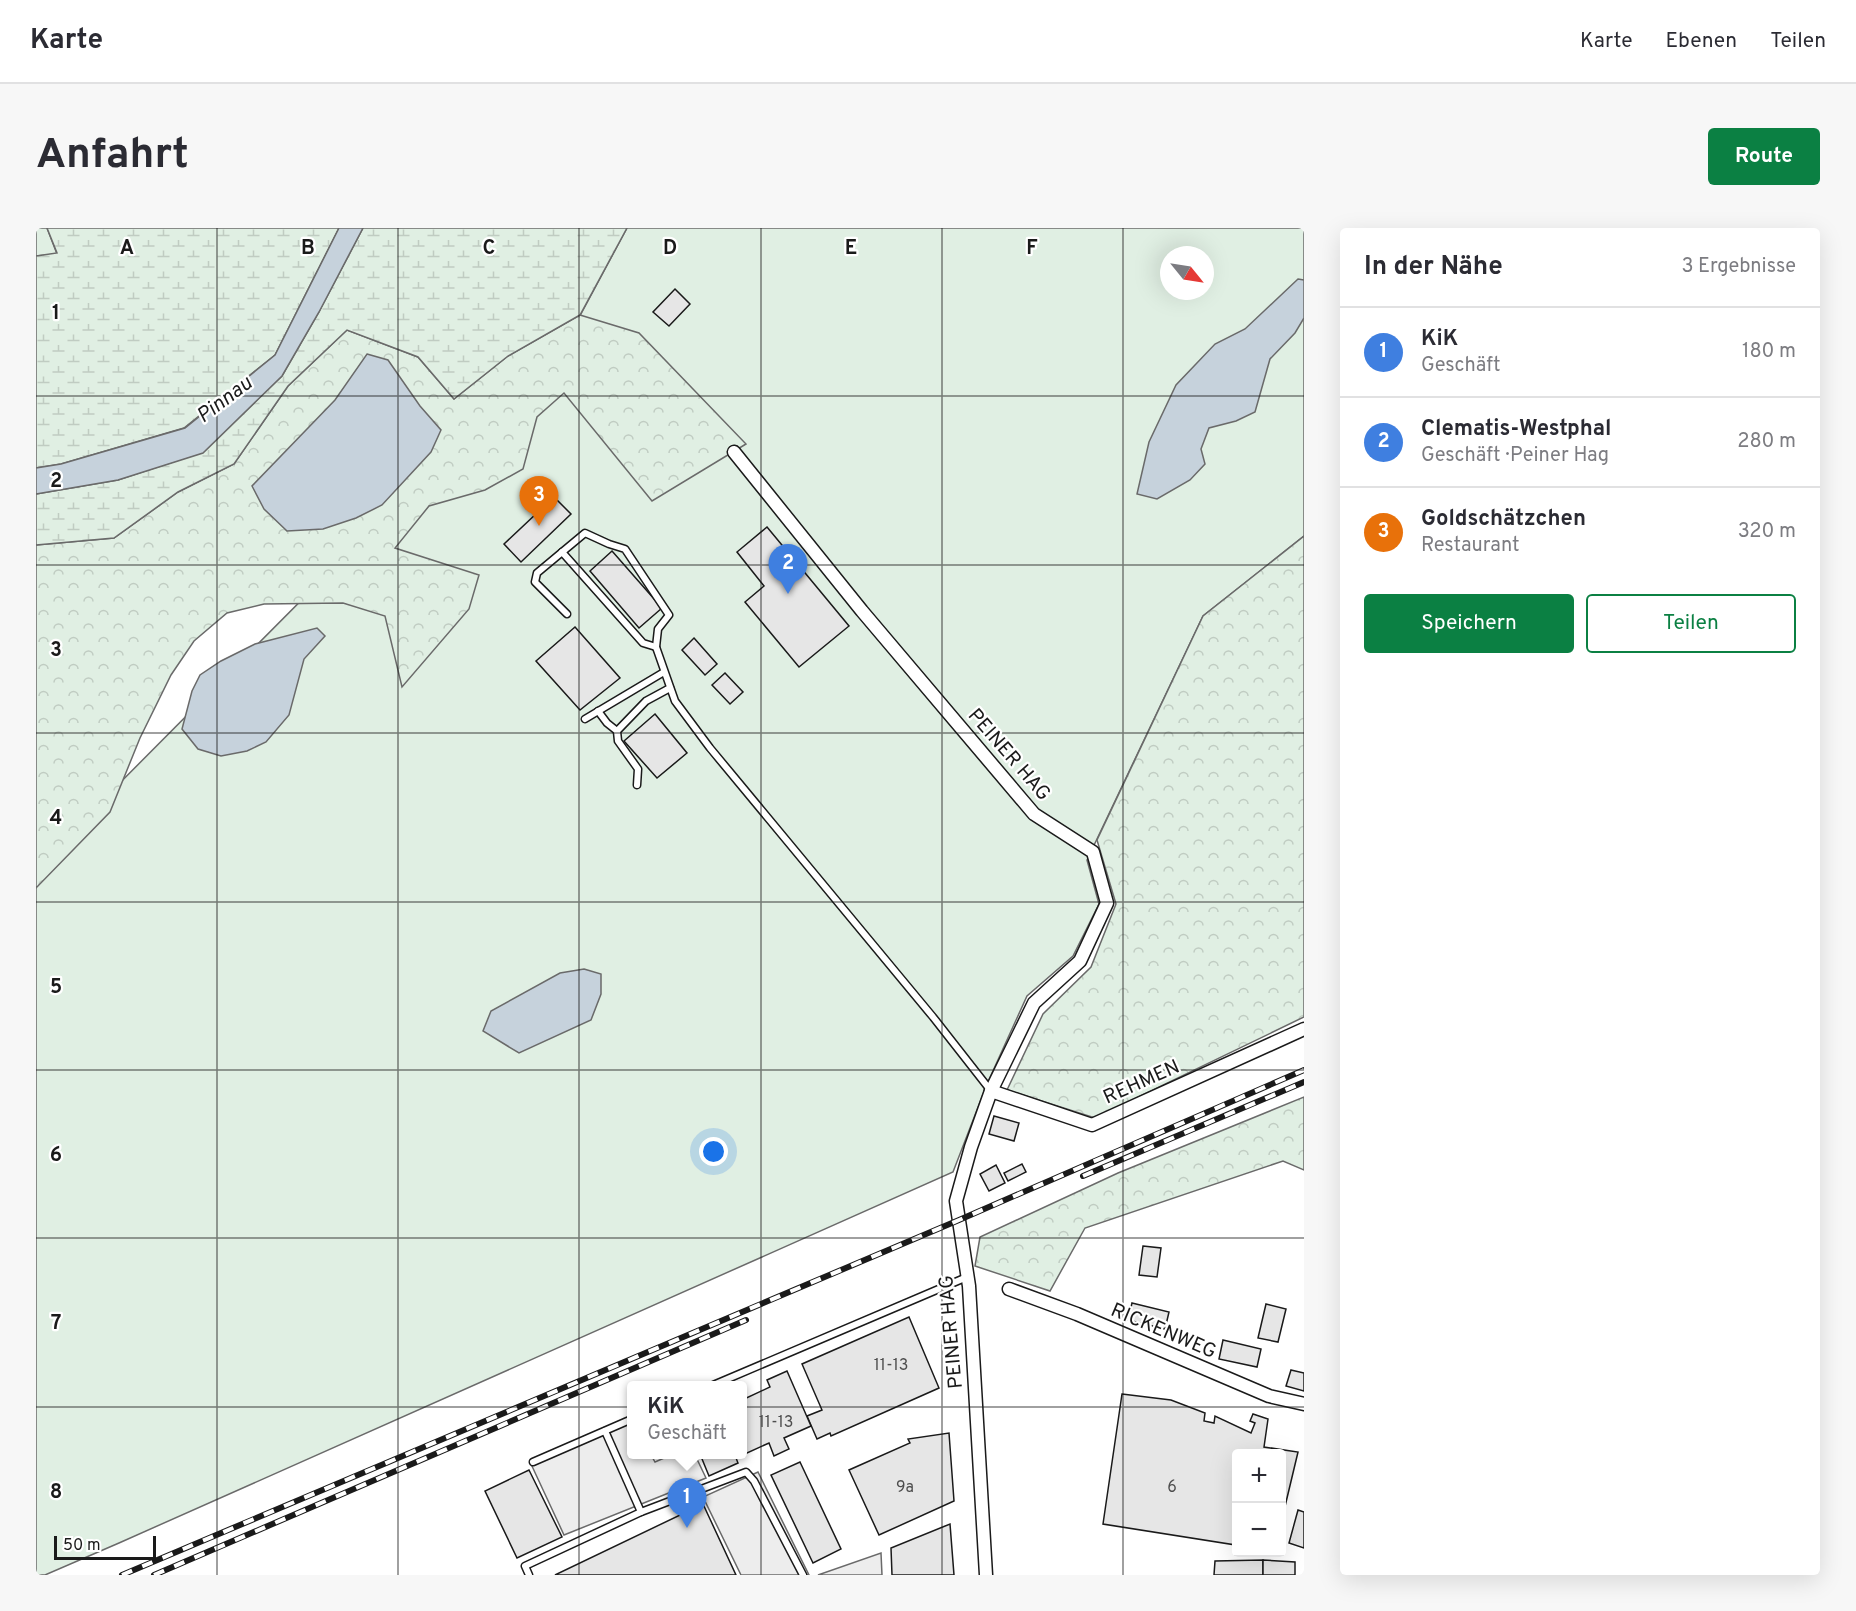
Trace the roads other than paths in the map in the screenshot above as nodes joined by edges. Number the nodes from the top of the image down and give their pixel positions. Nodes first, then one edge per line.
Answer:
1 (734, 452) dead end
2 (562, 552) junction
3 (567, 614) dead end
4 (656, 647) junction
5 (664, 672) junction
6 (670, 688) junction
7 (598, 711) junction
8 (585, 719) dead end
9 (617, 731) junction
10 (637, 785) dead end
11 (1304, 1029) edge
12 (991, 1091) junction
13 (967, 1277) junction
14 (1009, 1289) dead end
15 (723, 1381) edge
16 (1304, 1404) edge
17 (627, 1421) edge
18 (605, 1431) junction
19 (533, 1462) dead end
20 (641, 1512) junction
21 (529, 1575) edge
22 (803, 1575) edge
23 (986, 1575) edge

1 - 12 street, PEINER HAG
2 - 3 lane
2 - 4 lane
2 - 4 lane
4 - 5 lane
5 - 6 lane
5 - 7 lane
6 - 9 lane
6 - 12 lane
7 - 8 lane
7 - 9 lane
9 - 10 lane
11 - 12 street, REHMEN
12 - 13 street, PEINER HAG
13 - 15 lane
13 - 23 street, PEINER HAG
14 - 16 street, RICKENWEG
17 - 18 lane
18 - 19 lane
18 - 20 lane
20 - 21 lane
20 - 22 lane

